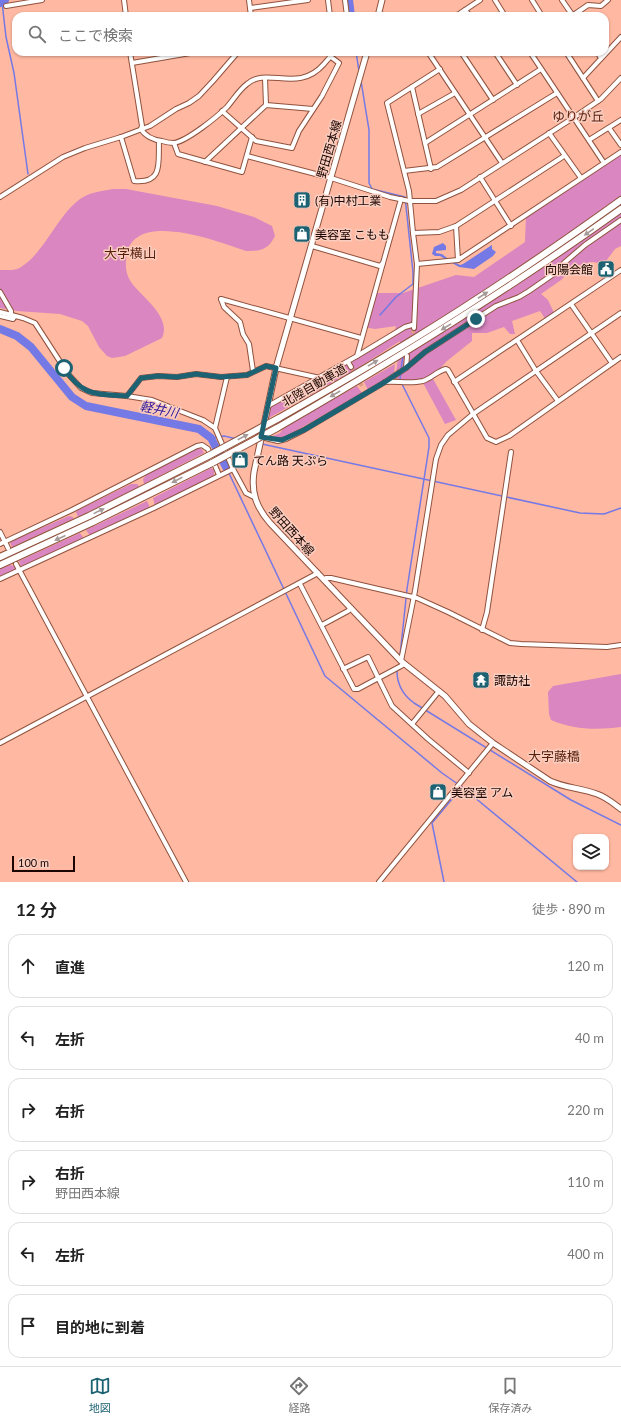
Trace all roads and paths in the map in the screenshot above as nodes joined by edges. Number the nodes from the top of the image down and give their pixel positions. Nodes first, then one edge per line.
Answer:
1 (42, 0) edge
2 (124, 0) edge
3 (249, 0) edge
4 (308, 0) edge
5 (328, 0) edge
6 (345, 0) edge
7 (382, 0) edge
8 (387, 0) edge
9 (480, 0) edge
10 (494, 0) edge
11 (532, 0) edge
12 (562, 0) edge
13 (586, 0) edge
14 (608, 0) edge
15 (588, 5) junction
16 (6, 6) dead end
17 (250, 8) junction
18 (466, 10) joint
19 (126, 12) edge
20 (250, 12) edge
21 (330, 12) edge
22 (346, 12) edge
23 (379, 12) edge
24 (463, 12) edge
25 (502, 12) edge
26 (540, 12) edge
27 (570, 12) edge
28 (578, 12) edge
29 (621, 37) edge
30 (609, 50) edge
31 (131, 56) edge
32 (173, 56) edge
33 (235, 56) edge
34 (330, 56) edge
35 (334, 56) edge
36 (367, 56) edge
37 (431, 56) edge
38 (464, 56) edge
39 (498, 56) edge
40 (533, 56) edge
41 (569, 56) edge
42 (601, 58) edge
43 (132, 63) junction
44 (440, 69) junction
45 (541, 69) junction
46 (265, 78) junction
47 (583, 78) junction
48 (621, 78) edge
49 (517, 84) junction
50 (412, 87) junction
51 (455, 93) junction
52 (557, 93) junction
53 (493, 100) junction
54 (598, 101) junction
55 (266, 105) junction
56 (313, 108) junction
57 (222, 111) junction
58 (418, 114) junction
59 (470, 114) junction
60 (574, 118) junction
61 (621, 120) edge
62 (242, 128) junction
63 (609, 128) junction
64 (141, 129) junction
65 (549, 133) junction
66 (121, 137) junction
67 (252, 137) junction
68 (486, 137) junction
69 (589, 140) junction
70 (159, 141) junction
71 (174, 143) junction
72 (425, 143) junction
73 (621, 145) edge
74 (621, 152) edge
75 (247, 156) junction
76 (564, 156) junction
77 (205, 162) junction
78 (502, 163) junction
79 (604, 163) junction
80 (431, 169) junction
81 (404, 171) junction
82 (480, 177) junction
83 (331, 178) junction
84 (580, 178) junction
85 (0, 197) edge
86 (402, 199) junction
87 (621, 200) edge
88 (409, 201) junction
89 (495, 201) junction
90 (621, 209) edge
91 (621, 220) edge
92 (456, 226) junction
93 (512, 226) junction
94 (413, 233) junction
95 (312, 246) junction
96 (458, 260) junction
97 (383, 263) junction
98 (416, 264) junction
99 (621, 270) edge
100 (0, 292) edge
101 (571, 304) junction
102 (0, 312) edge
103 (621, 313) edge
104 (13, 315) junction
105 (0, 316) edge
106 (290, 317) junction
107 (592, 333) junction
108 (361, 338) junction
109 (517, 340) junction
110 (357, 356) junction
111 (407, 356) tunnel mouth
112 (621, 357) edge
113 (348, 362) junction
114 (612, 363) junction
115 (351, 367) tunnel mouth
116 (276, 368) junction
117 (405, 369) junction
118 (253, 371) junction
119 (536, 371) junction
120 (227, 377) junction
121 (320, 378) junction
122 (385, 382) junction
123 (454, 382) junction
124 (363, 388) tunnel mouth
125 (366, 394) junction
126 (127, 396) junction
127 (558, 400) junction
128 (268, 406) junction
129 (473, 414) junction
130 (215, 428) junction
131 (261, 437) junction
132 (512, 452) dead end
133 (232, 469) junction
134 (219, 476) junction
135 (254, 497) junction
136 (0, 532) edge
137 (5, 542) junction
138 (0, 544) edge
139 (8, 548) dead end
140 (0, 557) edge
141 (16, 564) dead end
142 (0, 565) edge
143 (19, 570) junction
144 (318, 574) junction
145 (0, 579) edge
146 (324, 580) junction
147 (300, 584) junction
148 (413, 597) junction
149 (351, 608) junction
150 (322, 625) junction
151 (482, 630) junction
152 (621, 646) edge
153 (402, 662) junction
154 (343, 670) junction
155 (379, 678) junction
156 (439, 691) junction
157 (87, 697) junction
158 (412, 724) junction
159 (0, 743) edge
160 (493, 743) junction
161 (469, 773) junction
162 (621, 809) edge
163 (186, 882) edge
164 (379, 882) edge

1 - 16 street
2 - 19 street
3 - 17 street
4 - 17 street
5 - 21 street
6 - 22 street
7 - 8 street
7 - 23 main road
9 - 18 street
10 - 25 street
11 - 26 street
12 - 27 street
13 - 15 street
14 - 15 street
15 - 28 street
17 - 20 street
18 - 24 street
29 - 30 street
31 - 43 street
32 - 43 street
33 - 64 street
34 - 46 street
35 - 56 street
36 - 83 main road, 野田西本線
37 - 44 street
38 - 53 street
39 - 49 street
40 - 45 street
41 - 47 street
42 - 47 street
43 - 64 street
44 - 50 street
44 - 51 street
45 - 49 street
45 - 52 street
46 - 55 street
46 - 57 street
47 - 54 street
48 - 54 street
49 - 53 street
50 - 58 street
50 - 81 street
51 - 58 street
51 - 59 street
52 - 60 street
52 - 68 street
53 - 59 street
54 - 60 street
55 - 56 street
55 - 62 street
56 - 67 street
57 - 62 street
57 - 71 street
58 - 72 street
59 - 68 street
59 - 72 street
60 - 65 street
60 - 69 street
61 - 63 street
62 - 67 street
62 - 77 street
63 - 69 street
63 - 73 street
64 - 66 street
64 - 70 street
65 - 76 street
65 - 78 street
66 - 70 street
66 - 85 street
67 - 75 street
68 - 78 street
68 - 80 street
69 - 79 street
70 - 71 street
71 - 77 street
72 - 80 street
74 - 79 street
75 - 77 street
75 - 83 street
76 - 84 street
76 - 89 street
78 - 82 street
79 - 84 street
80 - 81 street
81 - 88 street
82 - 88 street
82 - 89 street
83 - 86 street
83 - 95 main road, 野田西本線
84 - 93 street
86 - 88 street
86 - 97 street
140 -> 87 highway, 北陸自動車道, bridge
88 - 94 street
89 - 92 street
89 - 93 street
90 -> 142 highway, 北陸自動車道, bridge
91 - 117 street
92 - 94 street
92 - 96 street
93 - 96 street
94 - 98 street
95 - 97 street
95 - 106 main road, 野田西本線
96 - 98 street
97 - 108 street
98 - 110 street
99 - 101 street
100 - 104 street
101 - 107 street
101 - 109 street
102 - 104 street
103 - 107 street
104 - 105 street
104 - 126 street
106 - 108 street
106 - 116 main road, 野田西本線
106 - 118 street
107 - 114 street
107 - 119 street
108 - 110 street
109 - 119 street
109 - 123 street
110 - 113 street
111 - 117 street
112 - 114 street
113 - 115 street
113 - 121 street
114 - 127 street
116 - 118 street
116 - 121 street
116 - 128 main road, 野田西本線
117 - 122 street
118 - 120 street
119 - 127 street
119 - 129 street
120 - 126 street
120 - 130 street
121 - 128 street
122 - 123 street
122 - 125 street
123 - 129 street
124 - 125 street
125 - 131 street
126 - 130 street
127 - 129 street
128 - 131 main road, 野田西本線
129 - 148 street
130 - 133 street
131 - 135 main road, 野田西本線
132 - 151 street
133 - 134 street
133 - 135 street
134 - 137 street
134 - 143 street
135 - 144 main road, 野田西本線
136 - 137 street
137 - 138 street
137 - 139 street
141 - 143 street
143 - 145 street
143 - 157 street
144 - 146 main road, 野田西本線
144 - 147 street
146 - 148 street
146 - 149 main road, 野田西本線
147 - 150 street
147 - 157 street
148 - 151 street
148 - 153 street
149 - 150 street
149 - 153 main road, 野田西本線
150 - 154 street
151 - 152 street
153 - 155 street
153 - 156 main road, 野田西本線
154 - 155 street
154 - 155 street
155 - 158 street
156 - 158 street
156 - 160 main road, 野田西本線
157 - 159 street
157 - 163 street
158 - 161 street
160 - 161 street
160 - 162 main road, 野田西本線
161 - 164 street

